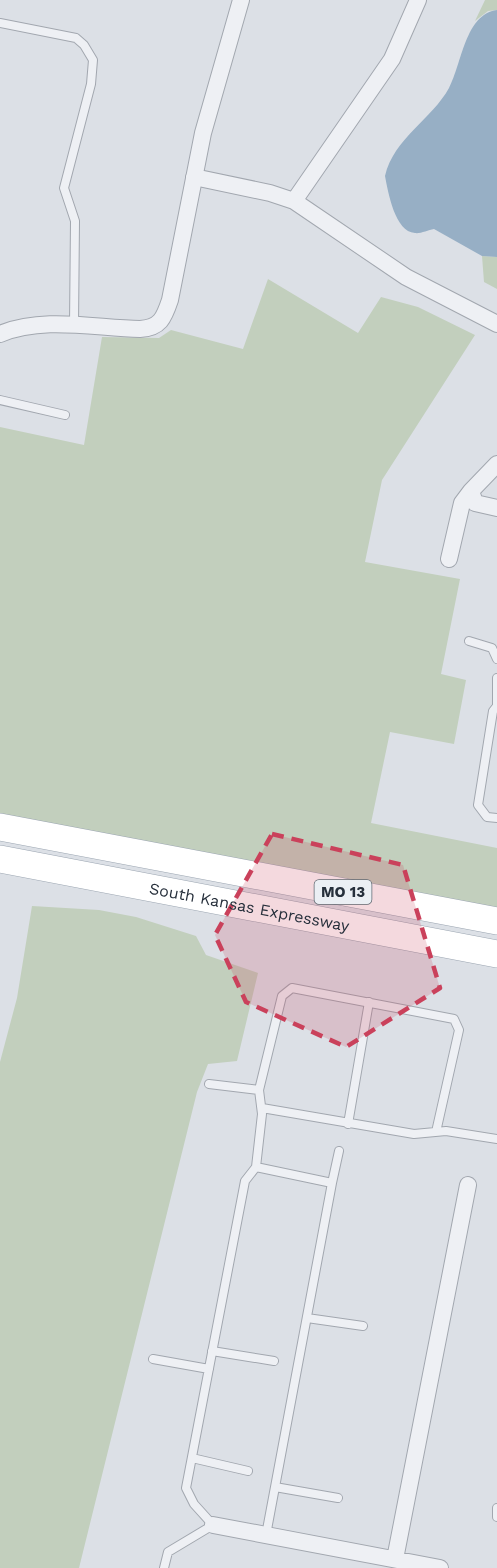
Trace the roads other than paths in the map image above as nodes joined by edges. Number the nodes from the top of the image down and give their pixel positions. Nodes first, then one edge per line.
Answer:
1 (241, 0) edge
2 (418, 0) edge
3 (0, 23) edge
4 (194, 177) junction
5 (294, 201) junction
6 (497, 324) edge
7 (74, 325) junction
8 (0, 334) edge
9 (0, 400) edge
10 (65, 414) dead end
11 (497, 464) edge
12 (471, 491) junction
13 (497, 508) edge
14 (449, 559) dead end
15 (469, 641) dead end
16 (497, 659) edge
17 (497, 678) edge
18 (497, 706) edge
19 (497, 818) edge
20 (0, 827) edge
21 (0, 859) edge
22 (497, 921) edge
23 (497, 954) edge
24 (369, 1002) junction
25 (209, 1084) dead end
26 (260, 1090) junction
27 (261, 1108) junction
28 (348, 1124) junction
29 (436, 1132) junction
30 (497, 1139) edge
31 (339, 1151) dead end
32 (256, 1167) junction
33 (332, 1183) junction
34 (468, 1185) dead end
35 (307, 1318) junction
36 (363, 1326) dead end
37 (212, 1351) junction
38 (153, 1359) dead end
39 (274, 1361) dead end
40 (209, 1369) junction
41 (192, 1458) junction
42 (248, 1471) dead end
43 (275, 1487) junction
44 (338, 1498) dead end
45 (497, 1508) edge
46 (497, 1517) edge
47 (213, 1525) junction
48 (266, 1535) junction
49 (394, 1564) edge
50 (164, 1568) edge
51 (440, 1568) edge

1 - 4 street
2 - 5 street
3 - 7 lane
4 - 5 street
4 - 7 street
5 - 6 street
7 - 8 street
9 - 10 lane
11 - 12 street
12 - 13 street
12 - 14 street
15 - 16 lane
17 - 18 lane
18 - 19 lane
20 - 22 main road, South Kansas Expressway / MO 13
21 - 23 main road, South Kansas Expressway / MO 13
24 - 26 lane
24 - 28 lane
24 - 29 lane
25 - 26 lane
26 - 27 lane
27 - 28 lane
27 - 32 lane
28 - 29 lane
29 - 30 lane
31 - 33 lane
32 - 33 lane
32 - 37 lane
33 - 35 lane
34 - 49 street
35 - 36 lane
35 - 43 lane
37 - 39 lane
37 - 40 lane
38 - 40 lane
40 - 41 lane
41 - 42 lane
41 - 47 lane
43 - 44 lane
43 - 48 lane
45 - 46 lane
47 - 48 street
47 - 50 lane
48 - 49 street
49 - 51 street

